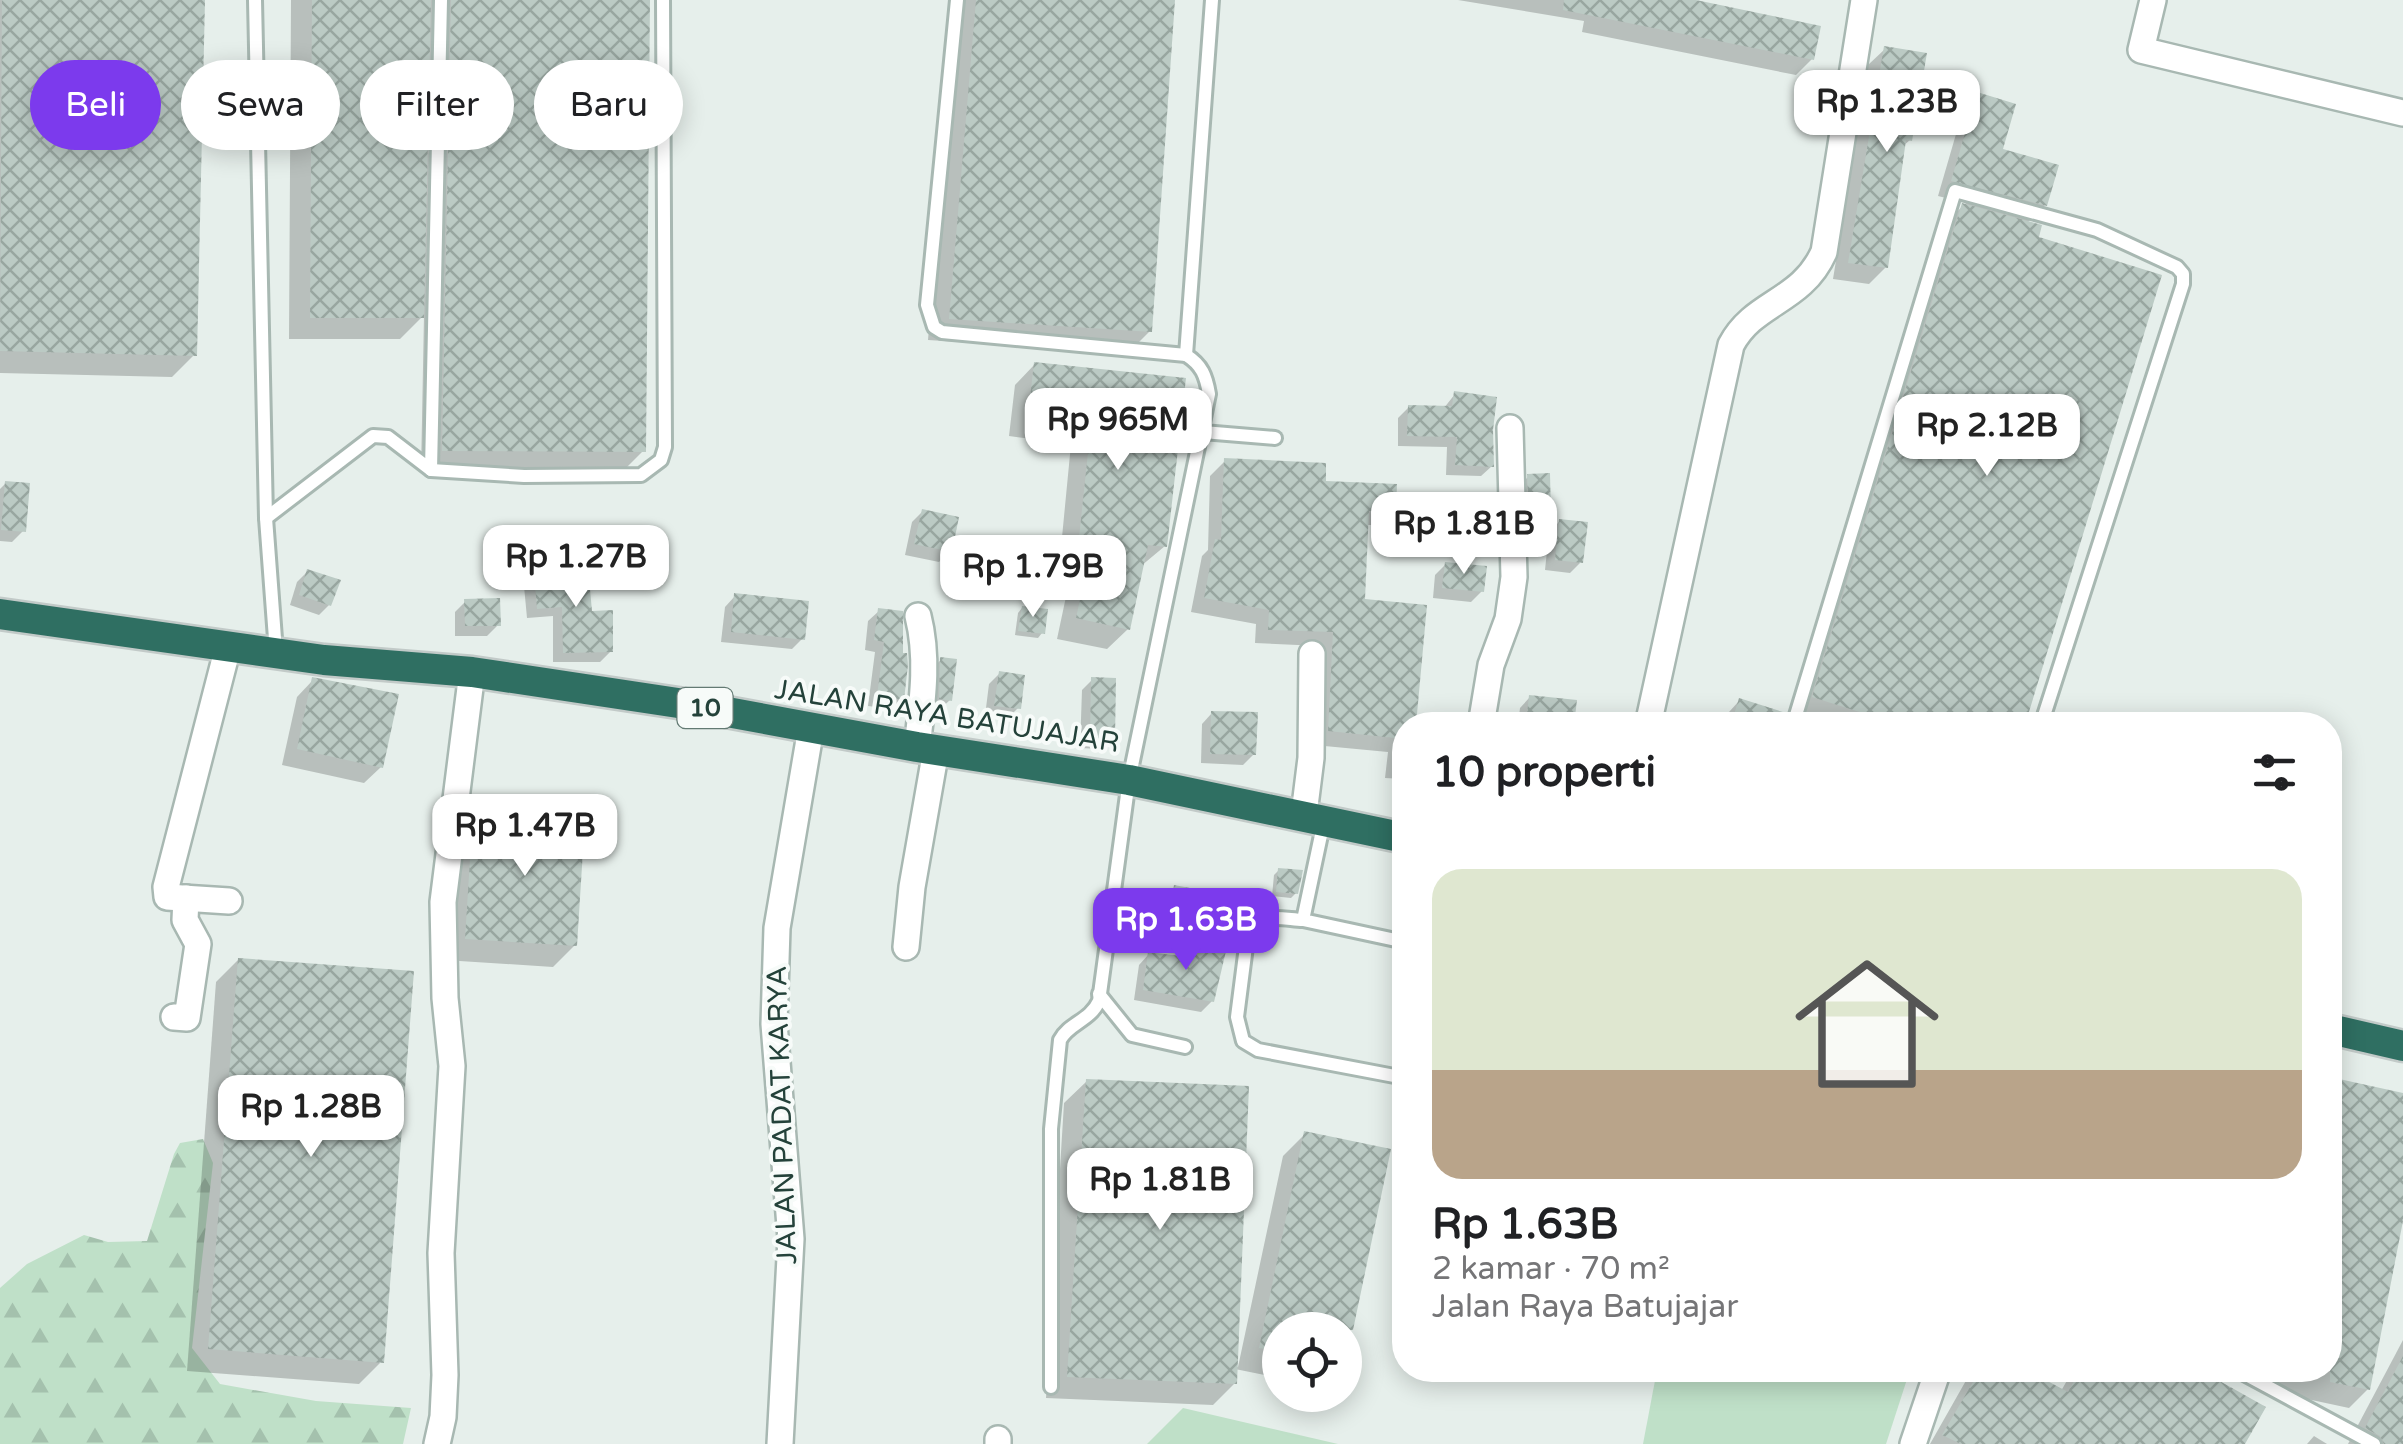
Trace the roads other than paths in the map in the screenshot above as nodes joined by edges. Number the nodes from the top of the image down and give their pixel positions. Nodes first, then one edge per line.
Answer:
1 (254, 0) edge
2 (441, 0) edge
3 (663, 0) edge
4 (957, 0) edge
5 (1212, 0) edge
6 (2153, 0) edge
7 (1856, 2) edge
8 (2403, 113) edge
9 (1186, 355) junction
10 (1510, 428) dead end
11 (1203, 432) junction
12 (1274, 438) dead end
13 (431, 470) junction
14 (266, 518) junction
15 (0, 614) edge
16 (918, 616) dead end
17 (228, 647) junction
18 (276, 653) junction
19 (1312, 654) dead end
20 (472, 672) junction
21 (1484, 712) edge
22 (1651, 712) edge
23 (1797, 712) edge
24 (2045, 712) edge
25 (811, 728) junction
26 (927, 748) junction
27 (1129, 780) junction
28 (1314, 818) junction
29 (1392, 835) edge
30 (186, 898) junction
31 (229, 901) dead end
32 (1302, 920) junction
33 (1392, 939) edge
34 (906, 947) dead end
35 (1099, 994) junction
36 (174, 1017) dead end
37 (2342, 1032) edge
38 (2403, 1046) edge
39 (1185, 1048) dead end
40 (1392, 1076) edge
41 (1934, 1382) edge
42 (2259, 1382) edge
43 (1050, 1387) dead end
44 (437, 1444) edge
45 (780, 1444) edge
46 (1913, 1444) edge
47 (2374, 1444) edge

1 - 14 lane
2 - 13 lane
3 - 13 lane
4 - 9 lane
5 - 9 lane
6 - 8 street
7 - 22 street
9 - 11 lane
10 - 21 street
11 - 12 lane
11 - 27 lane
13 - 14 lane
14 - 18 lane
15 - 17 highway, JALAN RAYA BATUJAJAR / 10
16 - 26 street
17 - 18 highway, JALAN RAYA BATUJAJAR / 10
17 - 30 street
18 - 20 highway, JALAN RAYA BATUJAJAR / 10
19 - 28 street
20 - 25 highway, JALAN RAYA BATUJAJAR / 10
20 - 44 street
23 - 24 lane
25 - 26 highway, JALAN RAYA BATUJAJAR / 10
25 - 45 street, JALAN PADAT KARYA
26 - 27 highway, JALAN RAYA BATUJAJAR / 10
26 - 34 street
27 - 28 highway, JALAN RAYA BATUJAJAR / 10
27 - 35 lane
28 - 29 highway, JALAN RAYA BATUJAJAR / 10
28 - 32 lane
30 - 31 street
30 - 36 street
32 - 33 lane
32 - 40 lane
35 - 39 lane
35 - 43 lane
37 - 38 highway
41 - 46 street
42 - 47 lane

